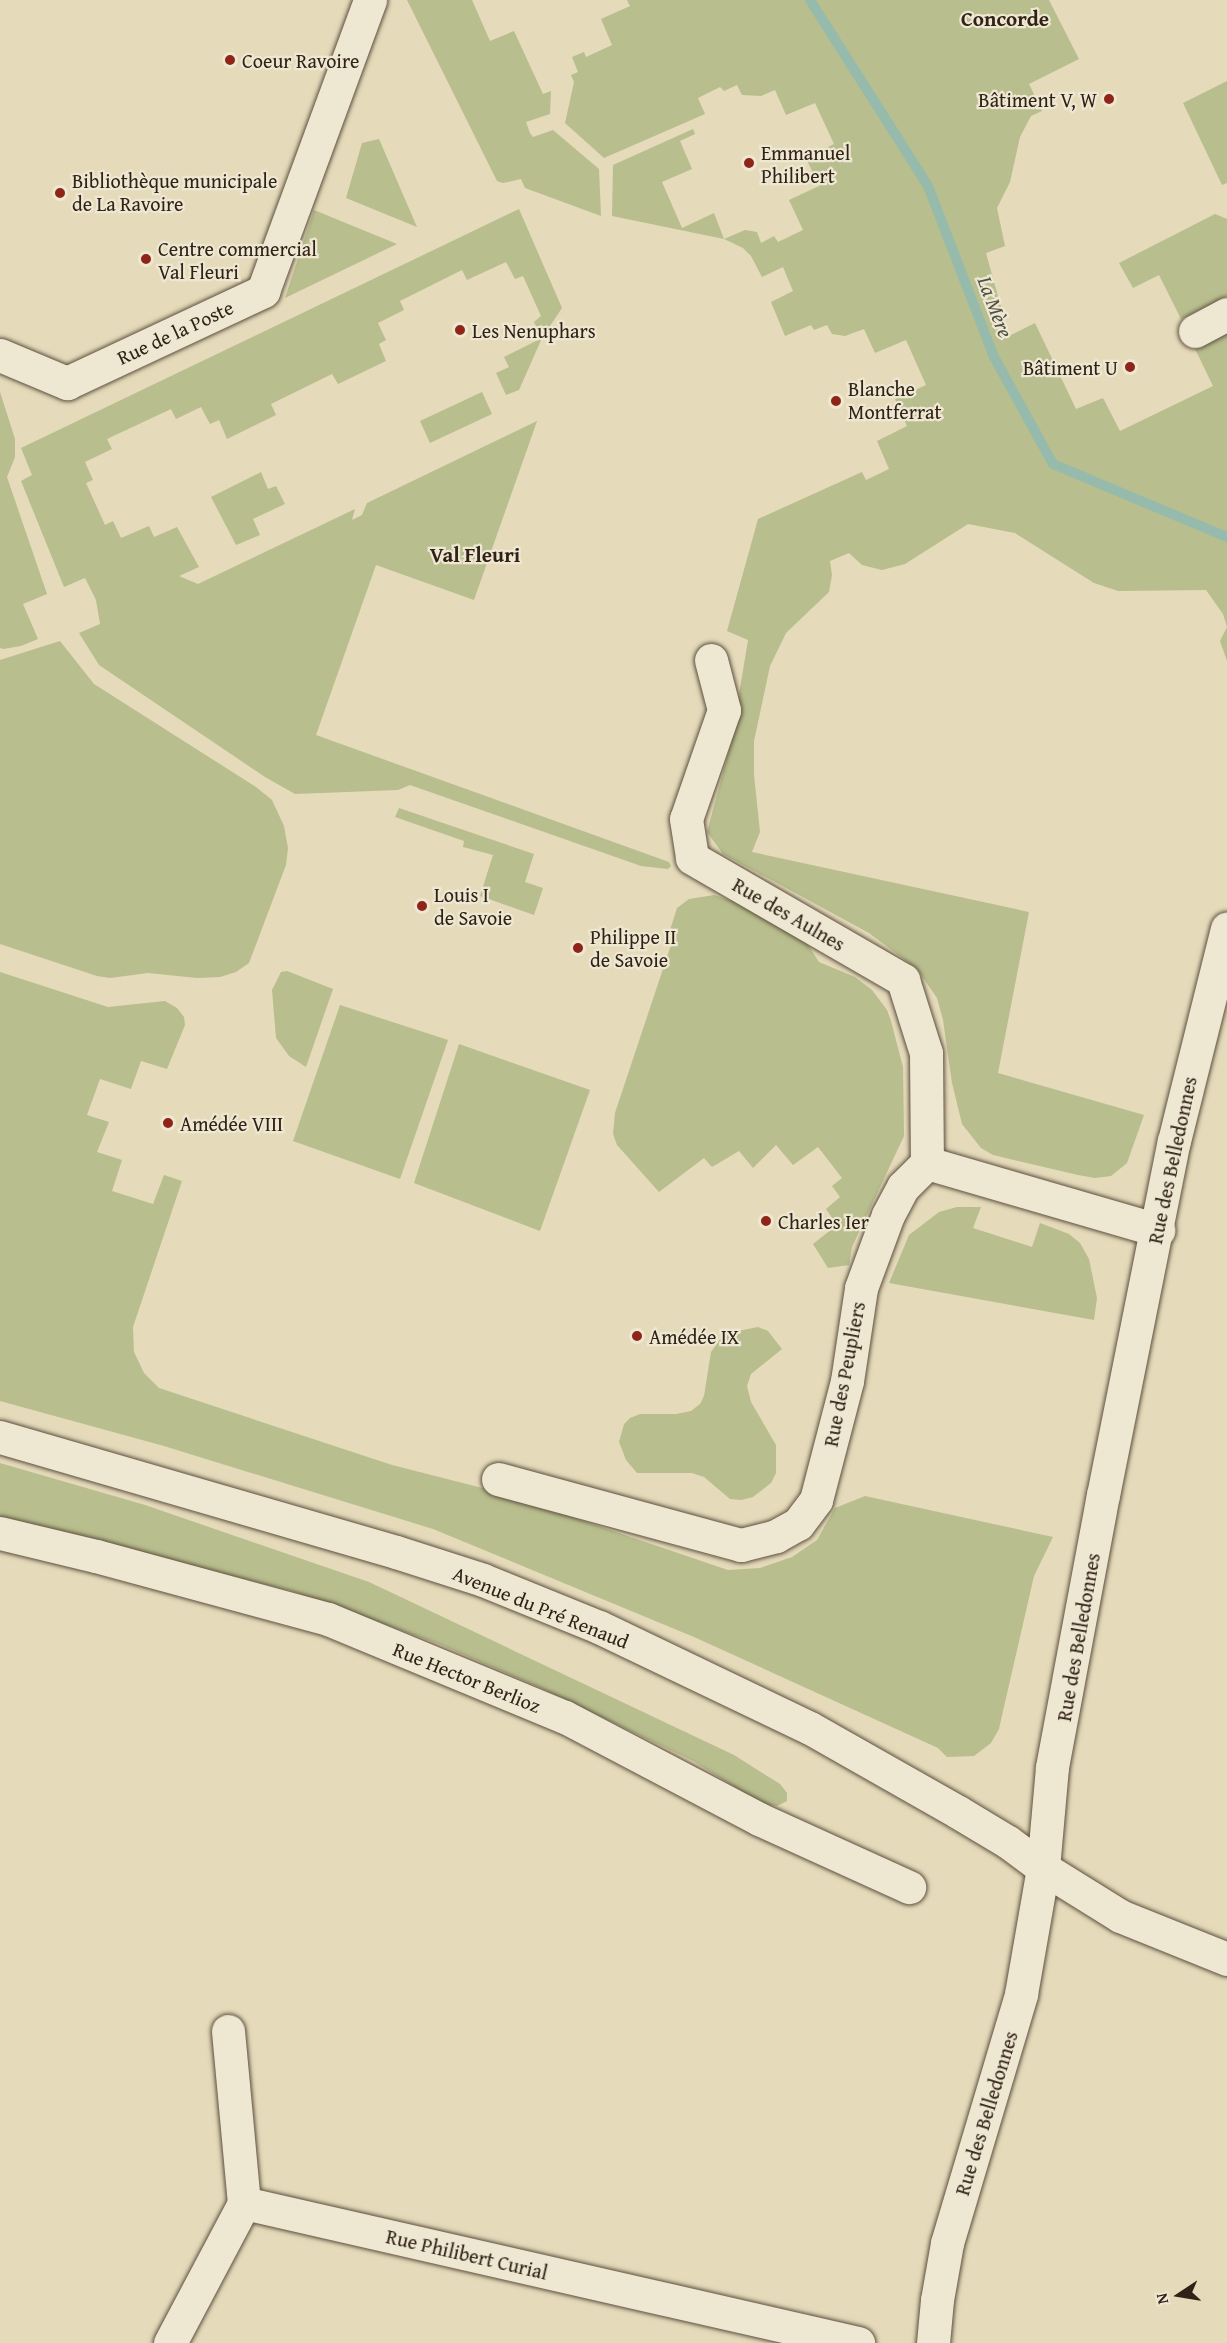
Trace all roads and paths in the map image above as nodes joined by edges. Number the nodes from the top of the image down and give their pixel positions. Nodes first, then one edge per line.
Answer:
1 (370, 0) edge
2 (1227, 314) edge
3 (1195, 331) dead end
4 (0, 355) edge
5 (711, 660) dead end
6 (1227, 929) edge
7 (927, 1163) junction
8 (1158, 1230) junction
9 (0, 1437) edge
10 (498, 1479) dead end
11 (0, 1533) edge
12 (1043, 1868) junction
13 (909, 1887) dead end
14 (1227, 1959) edge
15 (228, 2031) dead end
16 (244, 2203) junction
17 (170, 2343) edge
18 (858, 2343) edge
19 (933, 2343) edge

1 - 4 street, Rue de la Poste
2 - 3 street
5 - 7 street, Rue des Aulnes
6 - 8 street, Rue des Belledonnes
7 - 8 street
7 - 10 street, Rue des Peupliers
8 - 12 street, Rue des Belledonnes
9 - 12 street, Avenue du Pré Renaud
11 - 13 street, Rue Hector Berlioz
12 - 14 street, Avenue du Pré Renaud
12 - 19 street, Rue des Belledonnes
15 - 16 street
16 - 17 street
16 - 18 street, Rue Philibert Curial

